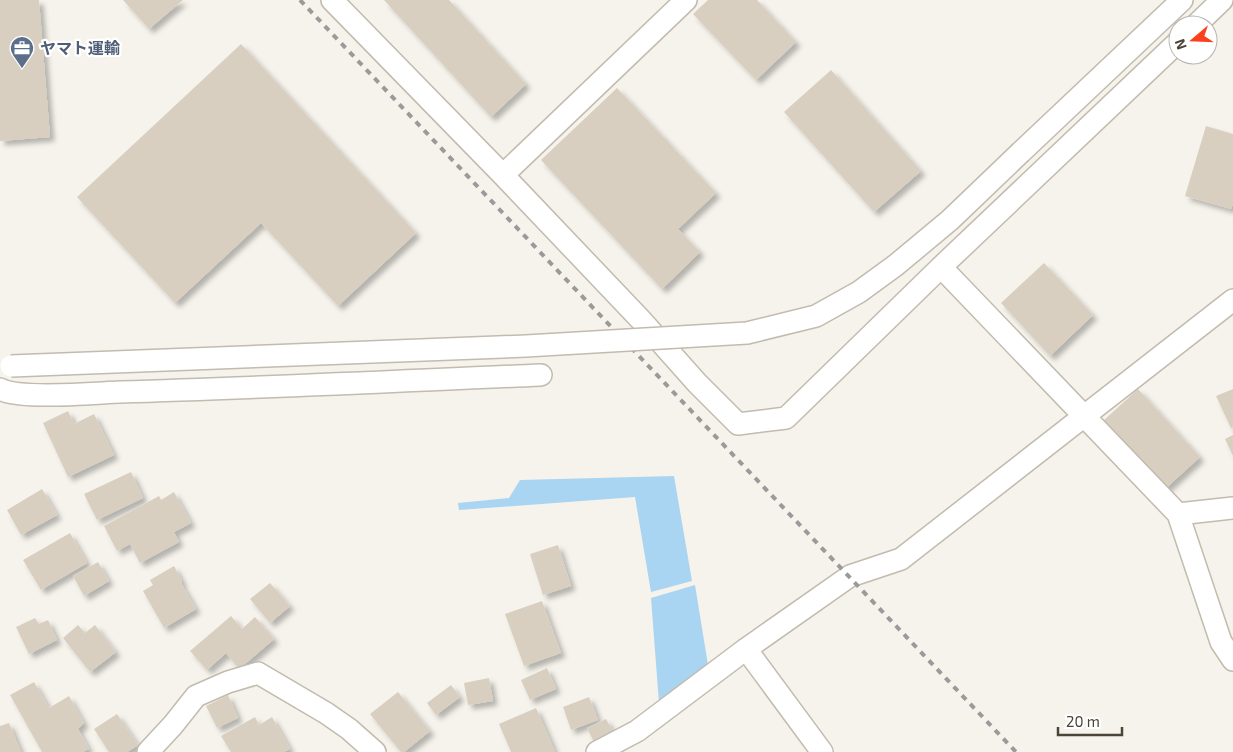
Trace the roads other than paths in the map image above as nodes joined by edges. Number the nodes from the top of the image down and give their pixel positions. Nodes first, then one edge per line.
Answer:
1 (332, 0) edge
2 (686, 0) edge
3 (1182, 0) edge
4 (1222, 0) edge
5 (1206, 15) edge
6 (1168, 51) edge
7 (503, 175) junction
8 (941, 267) junction
9 (1233, 300) edge
10 (6, 367) edge
11 (540, 375) dead end
12 (0, 389) edge
13 (1084, 416) junction
14 (1233, 508) edge
15 (1178, 514) junction
16 (746, 649) junction
17 (1233, 660) edge
18 (148, 752) edge
19 (374, 752) edge
20 (597, 752) edge
21 (822, 752) edge

1 - 7 street
2 - 7 street
3 - 10 street, bridge
4 - 5 street
6 - 8 street
7 - 8 street
8 - 13 street
9 - 13 street
11 - 12 street
13 - 15 street
13 - 16 street
14 - 15 street
15 - 17 street
16 - 20 street
16 - 21 street
18 - 19 street

